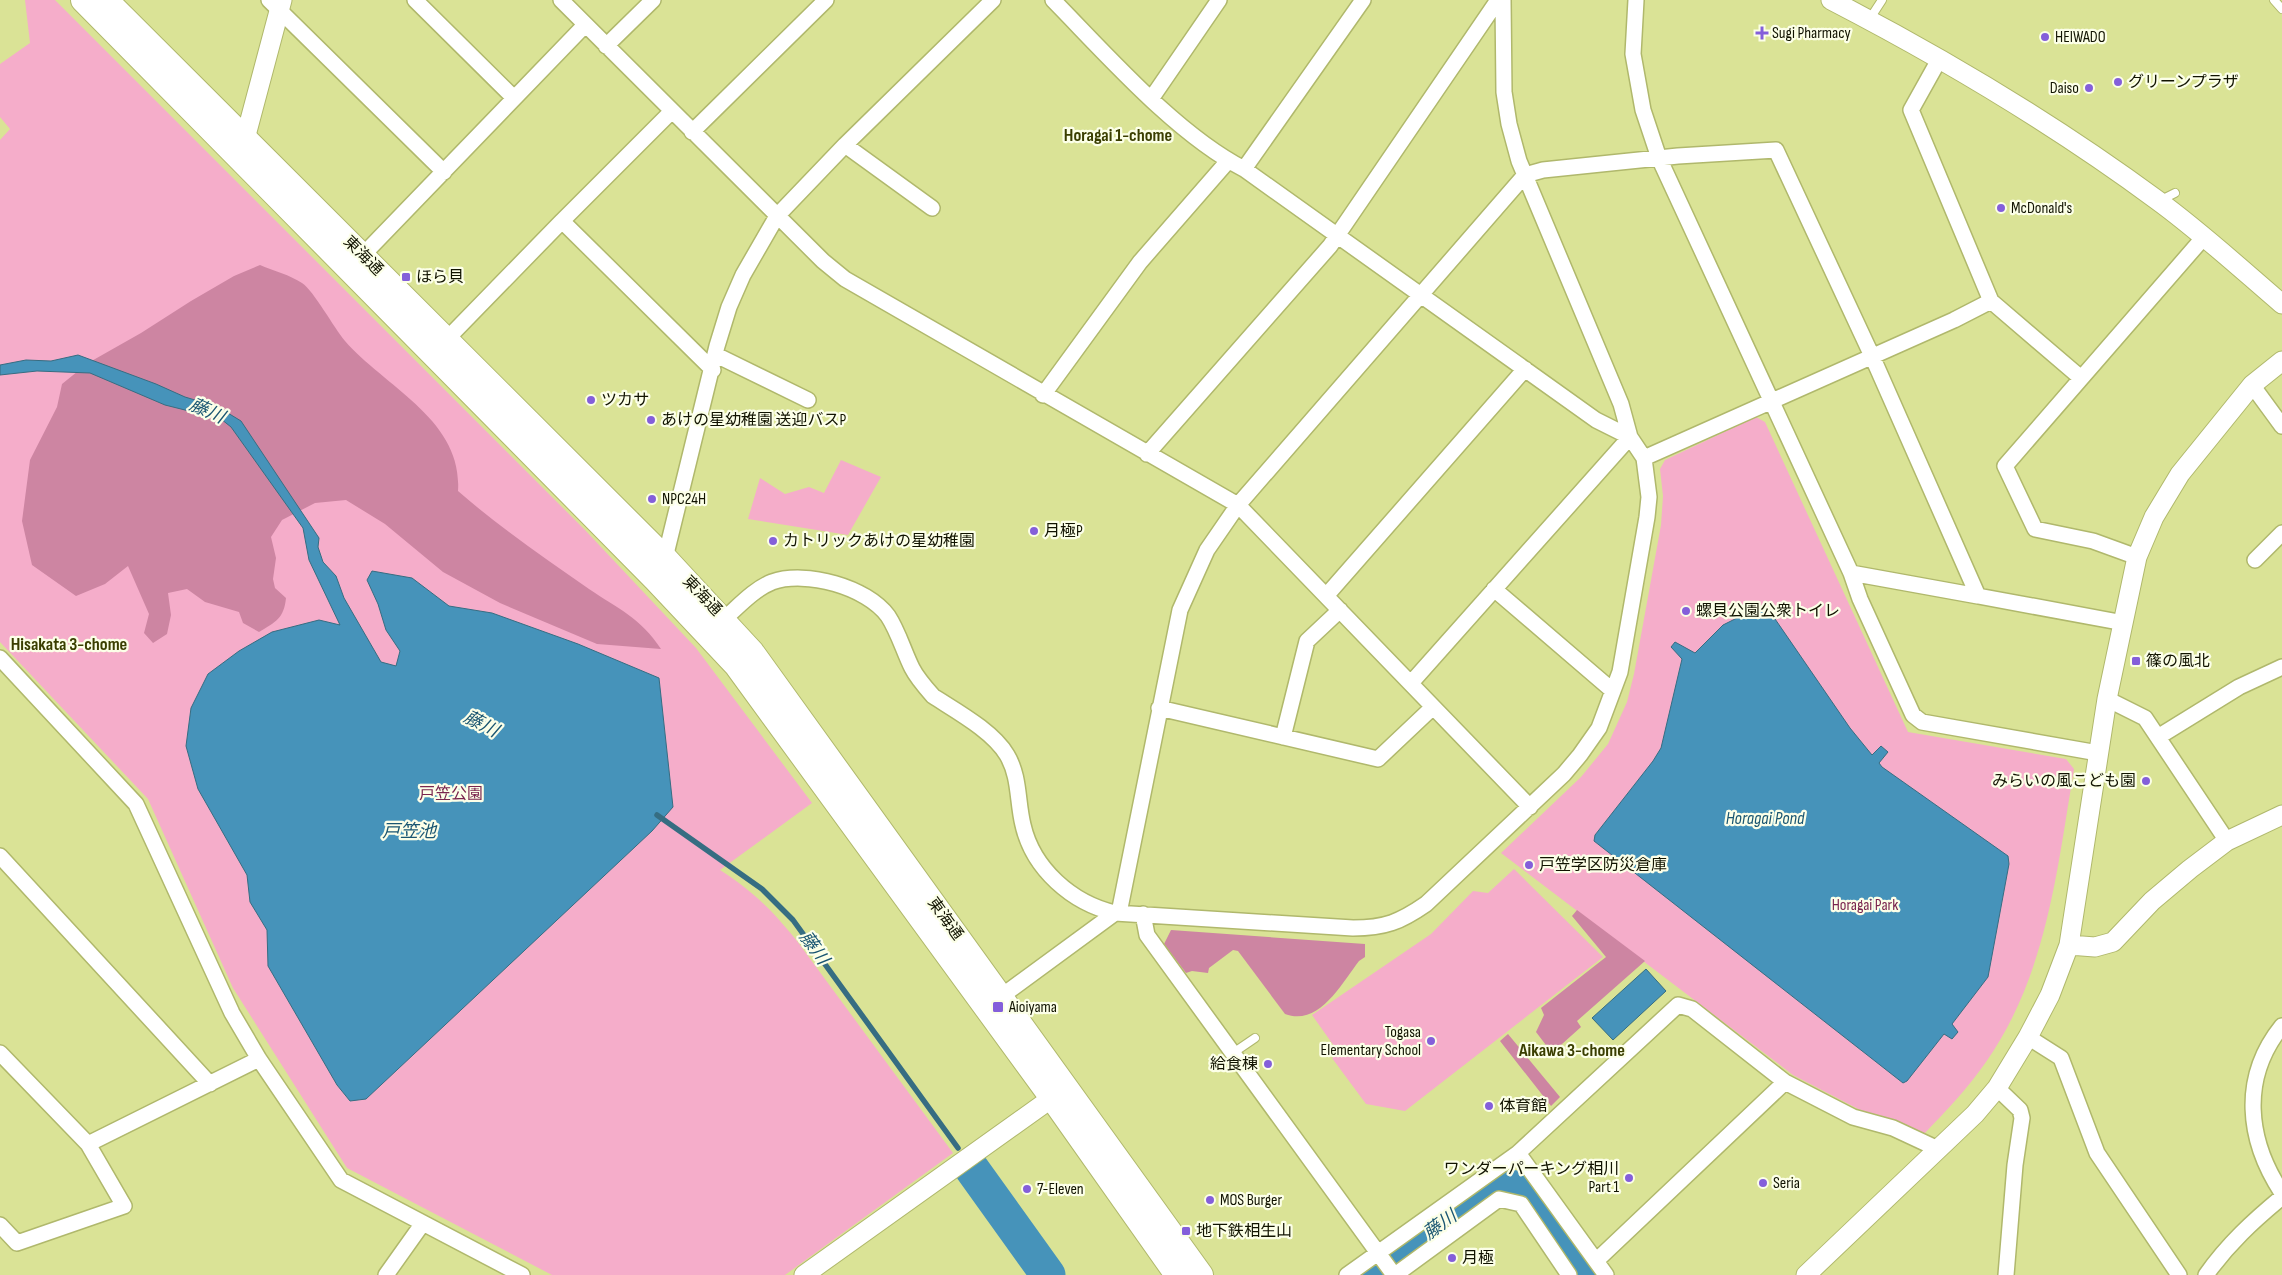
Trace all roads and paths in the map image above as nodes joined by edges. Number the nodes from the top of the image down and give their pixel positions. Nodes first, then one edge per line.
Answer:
1 (83, 0) edge
2 (106, 0) edge
3 (415, 0) edge
4 (561, 0) edge
5 (653, 0) edge
6 (826, 0) edge
7 (993, 0) edge
8 (1053, 0) edge
9 (1219, 0) edge
10 (1362, 0) edge
11 (1498, 0) edge
12 (1503, 0) edge
13 (1636, 0) edge
14 (1832, 0) edge
15 (1882, 0) edge
16 (2274, 0) edge
17 (277, 4) edge
18 (2282, 9) edge
19 (1869, 20) junction
20 (585, 25) junction
21 (606, 46) junction
22 (1940, 58) junction
23 (514, 98) junction
24 (1151, 99) junction
25 (671, 112) junction
26 (692, 132) junction
27 (846, 144) junction
28 (239, 145) junction
29 (1659, 158) junction
30 (1228, 161) junction
31 (1244, 169) junction
32 (444, 172) junction
33 (1525, 175) junction
34 (932, 208) dead end
35 (777, 216) junction
36 (562, 221) junction
37 (1337, 235) junction
38 (2204, 237) junction
39 (362, 256) junction
40 (1422, 295) junction
41 (1991, 301) junction
42 (2282, 304) edge
43 (447, 339) junction
44 (716, 355) junction
45 (1872, 356) junction
46 (2282, 361) edge
47 (1525, 369) junction
48 (713, 370) junction
49 (2081, 378) junction
50 (2252, 385) junction
51 (1043, 395) junction
52 (808, 400) dead end
53 (1772, 400) junction
54 (2282, 426) edge
55 (1630, 437) junction
56 (1147, 454) junction
57 (1644, 458) junction
58 (1238, 505) junction
59 (2282, 532) edge
60 (2137, 557) junction
61 (665, 558) junction
62 (2255, 560) dead end
63 (1851, 573) junction
64 (1494, 589) junction
65 (1326, 596) junction
66 (1978, 596) junction
67 (1340, 610) junction
68 (724, 619) junction
69 (2124, 623) junction
70 (0, 658) edge
71 (2282, 667) edge
72 (1410, 683) junction
73 (1613, 691) junction
74 (2107, 698) junction
75 (1433, 707) junction
76 (1159, 708) junction
77 (1283, 737) junction
78 (2158, 737) junction
79 (2098, 753) junction
80 (1530, 807) junction
81 (2282, 815) edge
82 (2227, 841) junction
83 (0, 856) edge
84 (1117, 913) junction
85 (1143, 914) junction
86 (2069, 945) junction
87 (993, 1002) junction
88 (2282, 1026) edge
89 (2028, 1037) junction
90 (1255, 1038) dead end
91 (0, 1052) edge
92 (1233, 1053) junction
93 (259, 1059) junction
94 (1785, 1082) junction
95 (210, 1084) junction
96 (1997, 1088) junction
97 (1059, 1093) junction
98 (88, 1144) junction
99 (1938, 1149) junction
100 (1518, 1153) junction
101 (2282, 1195) edge
102 (423, 1223) junction
103 (0, 1225) edge
104 (1596, 1261) junction
105 (1388, 1266) edge
106 (2006, 1269) edge
107 (514, 1273) edge
108 (386, 1275) edge
109 (804, 1275) edge
110 (1177, 1275) edge
111 (1200, 1275) edge
112 (1347, 1275) edge
113 (1569, 1275) edge
114 (1606, 1275) edge
115 (1806, 1275) edge
116 (1994, 1275) edge
117 (2179, 1275) edge
118 (2206, 1275) edge

1 - 28 main road, 東海通
2 - 28 main road, 東海通
3 - 23 street
4 - 20 street
5 - 21 street
6 - 26 street
7 - 27 street
8 - 24 street
9 - 24 street
10 - 31 street
11 - 37 street
12 - 33 street
13 - 29 street
14 - 19 street
15 - 19 lane
16 - 18 lane
17 - 28 street
17 - 32 street
19 - 22 street
20 - 21 street
20 - 23 street
21 - 25 street
22 - 38 street
22 - 41 street
23 - 32 street
24 - 30 street
25 - 26 street
25 - 36 street
26 - 35 street
27 - 34 street
27 - 35 street
28 - 39 main road, 東海通
28 - 87 main road, 東海通
29 - 33 street
29 - 45 street
29 - 53 street
30 - 31 street
30 - 51 street
31 - 37 street
32 - 39 street
33 - 40 street
33 - 55 street
35 - 44 street
35 - 51 street
36 - 43 street
36 - 48 street
37 - 40 street
37 - 56 street
38 - 42 street
38 - 49 street
39 - 43 main road, 東海通
40 - 47 street
40 - 58 street
41 - 45 street
41 - 49 street
43 - 61 main road, 東海通
44 - 48 street
44 - 52 street
45 - 53 street
45 - 66 street
46 - 50 street
47 - 55 street
47 - 65 street
48 - 61 street
49 - 60 street
50 - 54 street
50 - 60 street
51 - 56 street
53 - 57 street
53 - 63 street
55 - 57 street
55 - 64 street
56 - 58 street
57 - 73 street
58 - 65 street
58 - 76 street
59 - 62 street
60 - 69 street
61 - 68 main road, 東海通
63 - 66 street
63 - 79 street
64 - 72 street
64 - 73 street
65 - 67 street
66 - 69 street
67 - 72 street
67 - 77 street
68 - 84 street
68 - 87 main road, 東海通
69 - 74 street
70 - 93 street
71 - 78 street
72 - 75 street
73 - 80 street
74 - 78 street
74 - 79 street
75 - 77 street
75 - 80 street
76 - 77 street
76 - 84 street
78 - 82 street
79 - 86 street
80 - 85 street
81 - 82 street
82 - 86 street
83 - 95 street
84 - 85 street
84 - 87 street
85 - 92 street
86 - 89 street
87 - 97 main road, 東海通
88 - 101 street
89 - 96 street
89 - 117 street
90 - 92 lane
91 - 98 street
92 - 105 street
93 - 95 street
93 - 102 street
94 - 99 street
94 - 100 street
94 - 104 street
95 - 98 street
96 - 99 street
96 - 106 street
97 - 109 street
97 - 110 main road, 東海通
97 - 111 main road, 東海通
98 - 103 street
99 - 115 street
100 - 104 street
100 - 105 street
101 - 118 street
102 - 107 street
102 - 108 street
104 - 114 street
105 - 112 street
105 - 113 street
106 - 116 street

